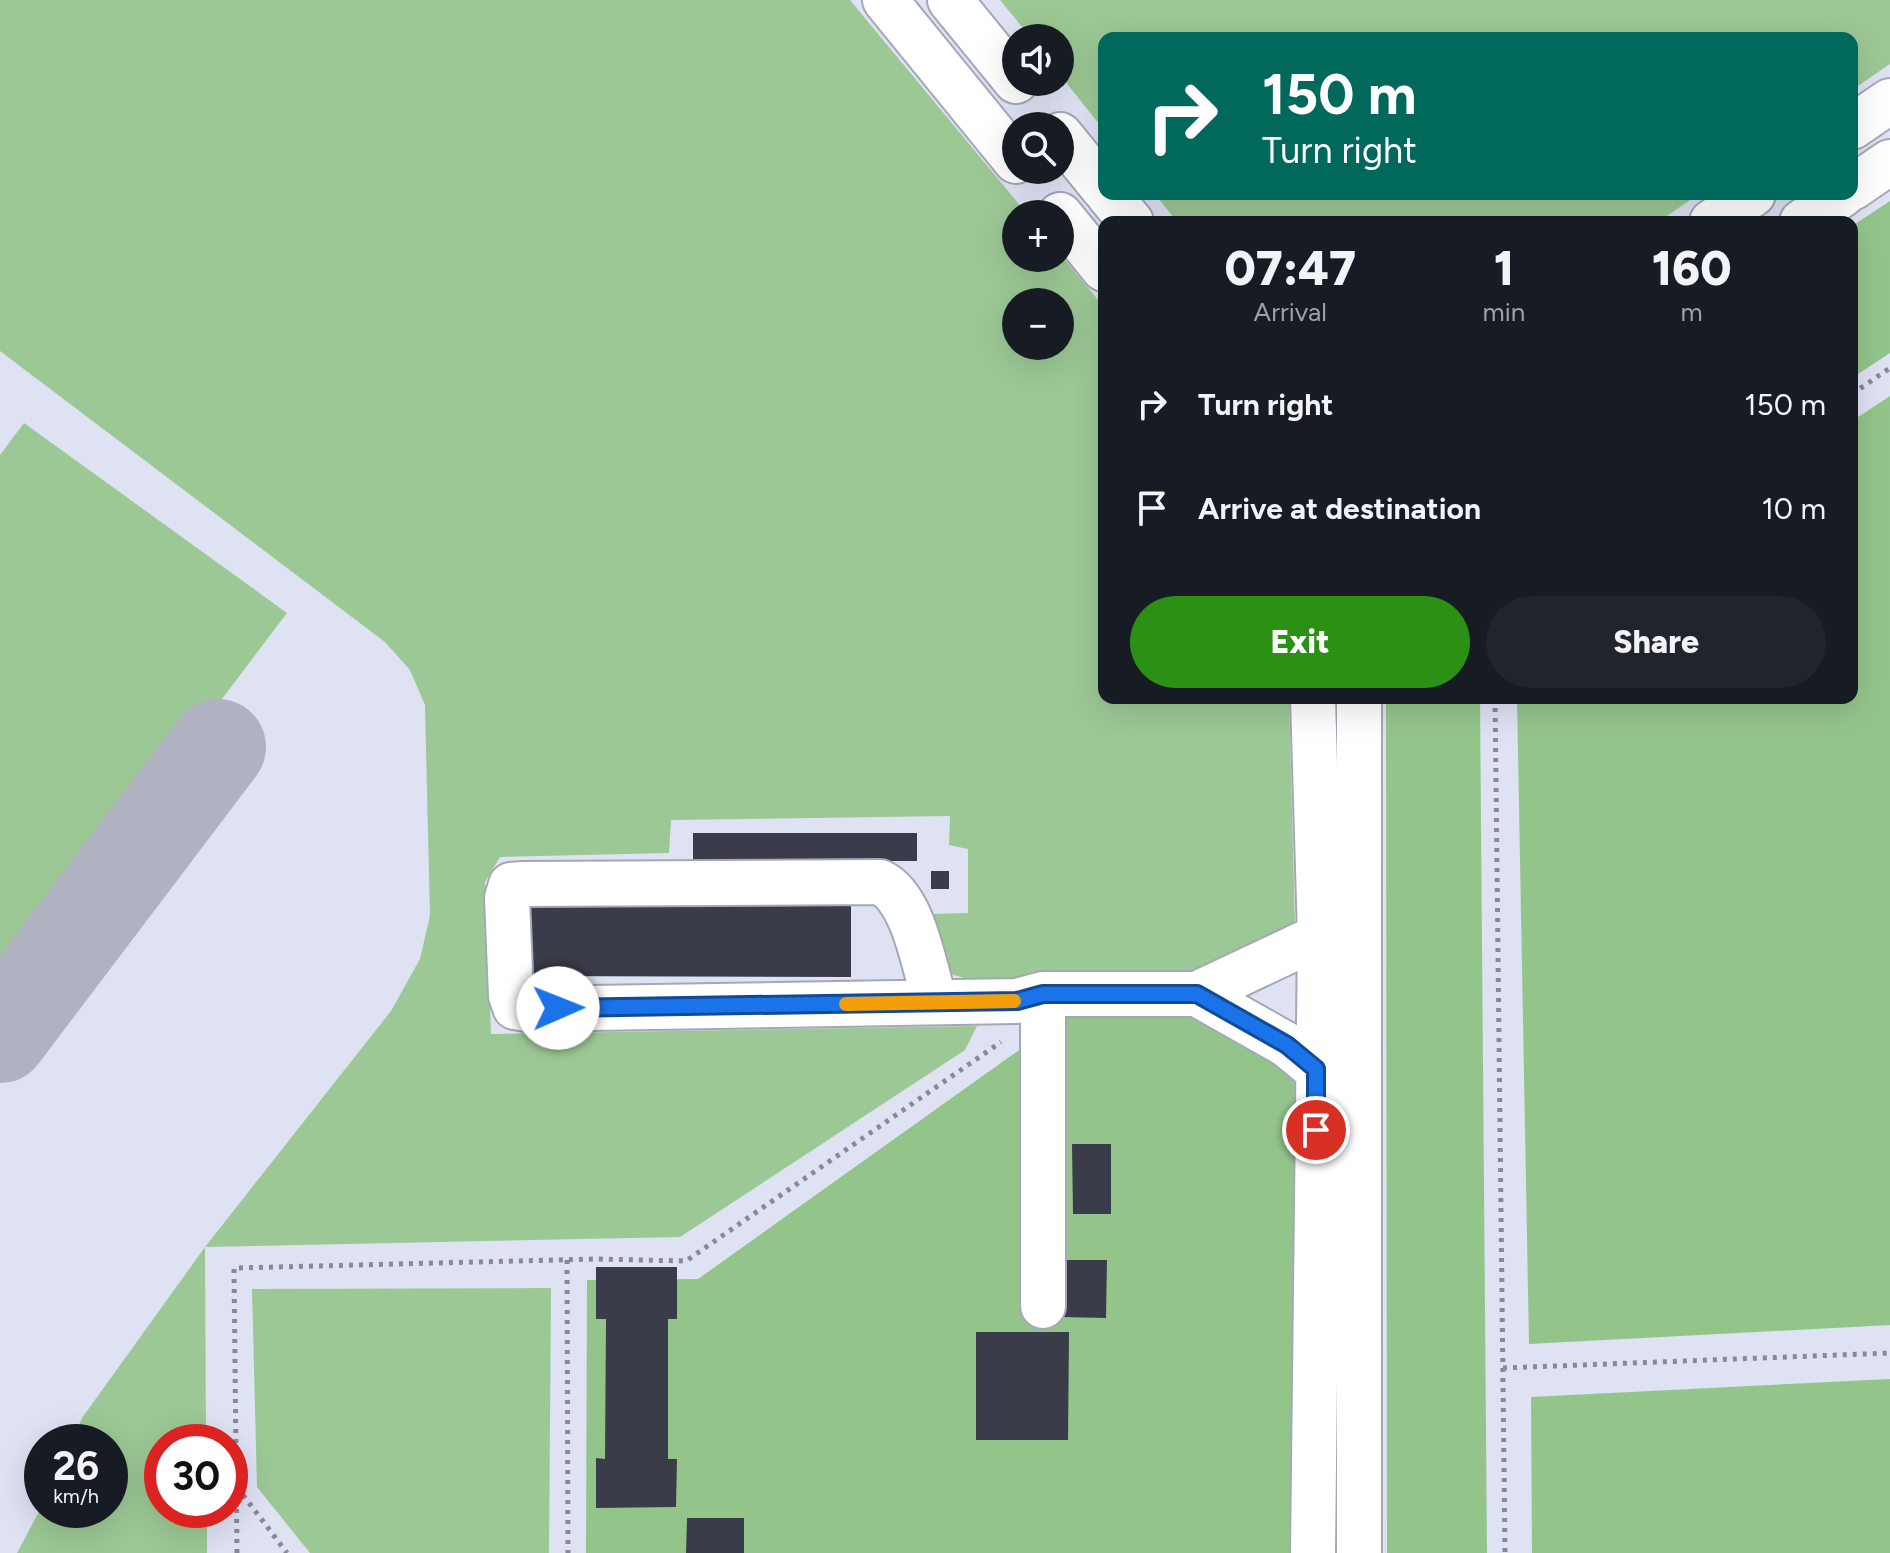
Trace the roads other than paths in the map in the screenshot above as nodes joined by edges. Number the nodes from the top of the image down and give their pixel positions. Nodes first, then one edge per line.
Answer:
1 (885, 0) edge
2 (950, 0) edge
3 (1002, 65) edge
4 (1027, 96) edge
5 (1890, 101) edge
6 (1041, 112) edge
7 (1858, 123) edge
8 (1002, 144) edge
9 (1074, 152) edge
10 (1890, 162) edge
11 (1098, 182) edge
12 (1035, 184) edge
13 (1858, 184) edge
14 (1049, 200) edge
15 (1113, 200) edge
16 (1744, 200) edge
17 (1834, 200) edge
18 (1126, 216) edge
19 (1721, 216) edge
20 (1811, 216) edge
21 (1074, 232) edge
22 (1098, 262) edge
23 (1314, 704) edge
24 (1358, 704) edge
25 (1339, 932) junction
26 (1197, 994) junction
27 (1030, 998) junction
28 (935, 1002) junction
29 (1316, 1069) junction
30 (1043, 1306) dead end
31 (1313, 1553) edge
32 (1359, 1553) edge

1 - 8 street
2 - 3 street
4 - 6 street
5 - 7 street
9 - 11 street
10 - 13 street
12 - 14 street
15 - 18 street
16 - 19 street
17 - 20 street
21 - 22 street
23 - 25 street
24 - 25 street
25 - 26 street
25 - 29 street
25 - 32 street
26 - 27 street
26 - 29 street
27 - 28 street
27 - 30 street
28 - 28 street
29 - 31 street

